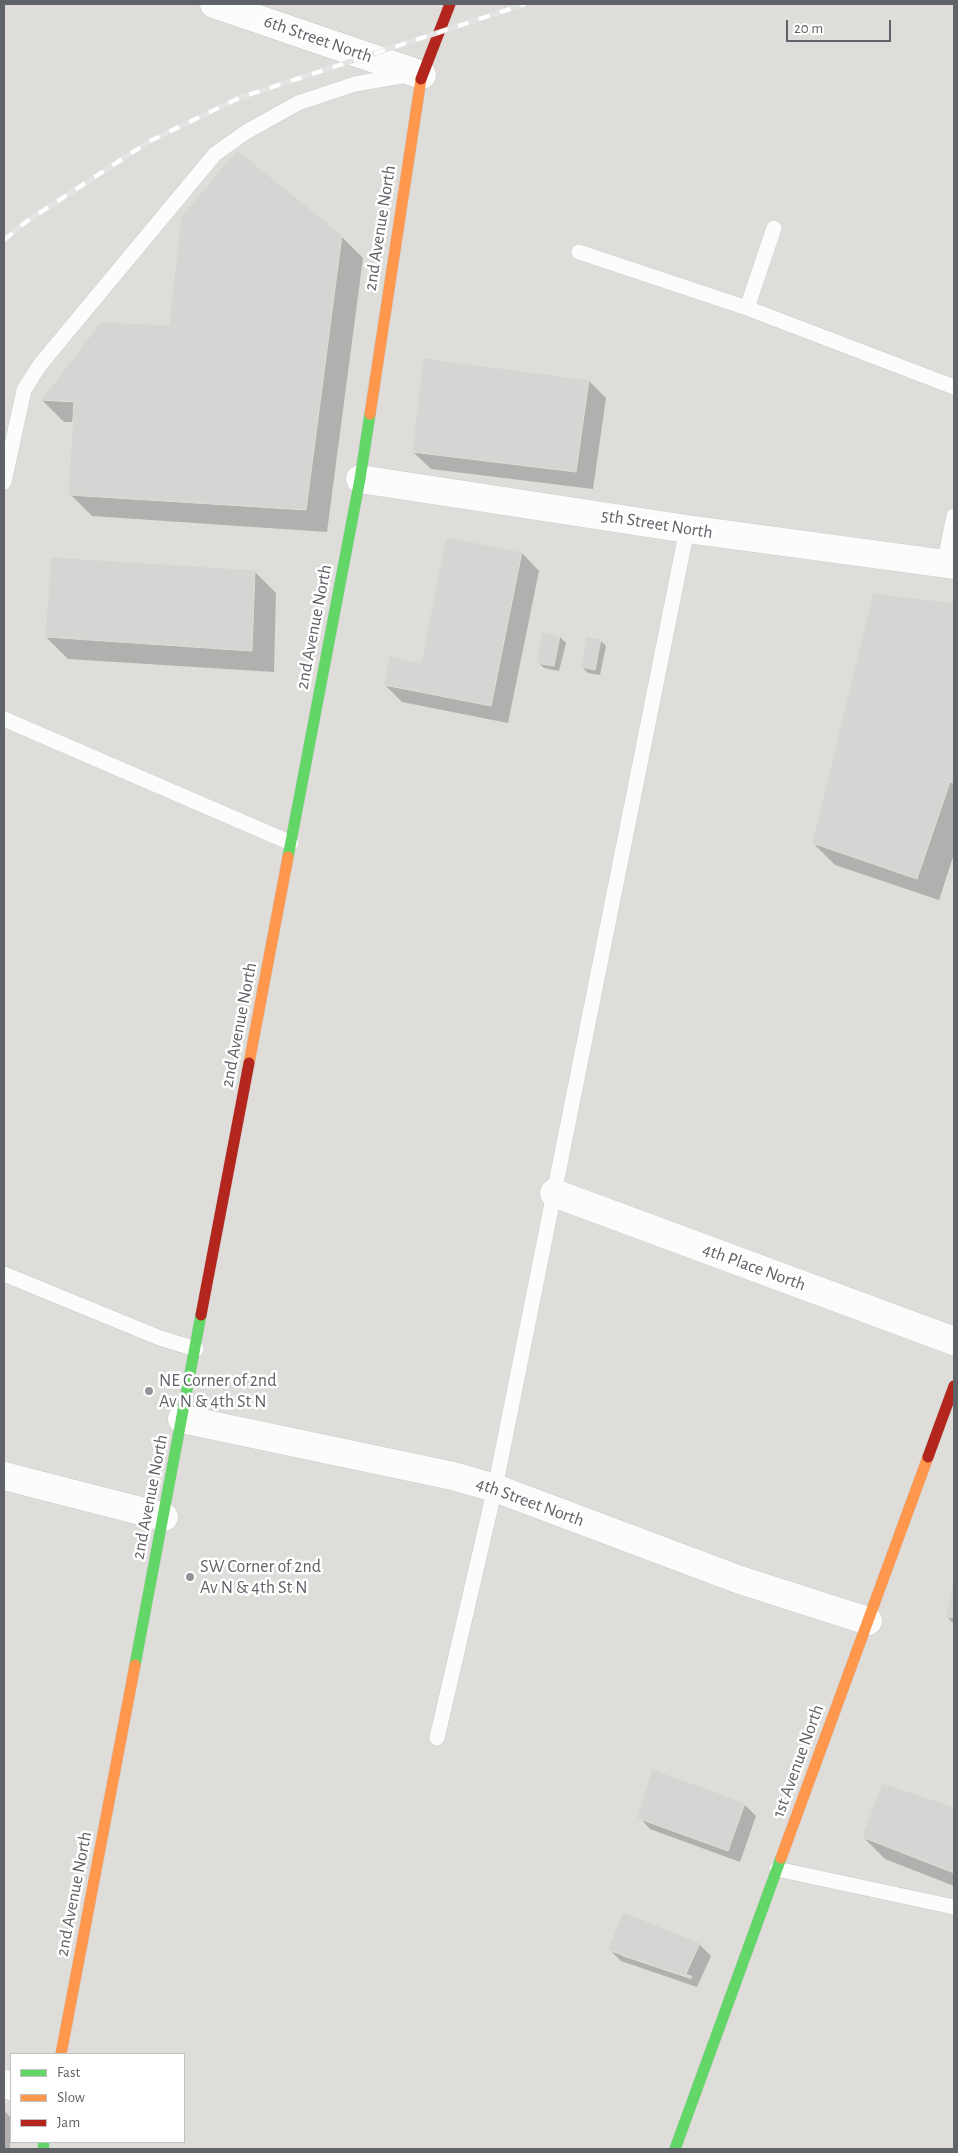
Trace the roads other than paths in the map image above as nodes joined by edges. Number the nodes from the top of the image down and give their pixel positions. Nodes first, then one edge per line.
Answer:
1 (214, 4) edge
2 (450, 4) edge
3 (252, 10) edge
4 (422, 75) junction
5 (774, 228) dead end
6 (579, 252) dead end
7 (747, 308) junction
8 (954, 387) edge
9 (360, 479) junction
10 (4, 482) edge
11 (954, 516) edge
12 (687, 529) junction
13 (949, 565) edge
14 (4, 718) edge
15 (291, 843) junction
16 (554, 1193) junction
17 (4, 1274) edge
18 (954, 1341) edge
19 (196, 1349) junction
20 (954, 1386) edge
21 (182, 1419) junction
22 (4, 1476) edge
23 (495, 1488) junction
24 (164, 1518) junction
25 (868, 1621) junction
26 (437, 1738) dead end
27 (777, 1869) junction
28 (954, 1907) edge
29 (61, 2053) edge
30 (675, 2149) edge

1 - 3 street, 6th Street North
2 - 4 street, 2nd Avenue North
3 - 4 street, 6th Street North
4 - 9 street, 2nd Avenue North
4 - 10 lane
5 - 7 lane
6 - 7 lane
7 - 8 lane
9 - 12 street, 5th Street North
9 - 15 street, 2nd Avenue North
11 - 13 lane
12 - 13 street, 5th Street North
12 - 16 lane
14 - 15 lane
15 - 19 street, 2nd Avenue North
16 - 18 street, 4th Place North
16 - 23 lane
17 - 19 lane
19 - 21 street, 2nd Avenue North
20 - 25 street, 1st Avenue North
21 - 23 street, 4th Street North
21 - 24 street, 2nd Avenue North
22 - 24 street
23 - 25 street, 4th Street North
23 - 26 lane
24 - 29 street, 2nd Avenue North
25 - 27 street, 1st Avenue North
27 - 28 lane
27 - 30 street, 1st Avenue North

